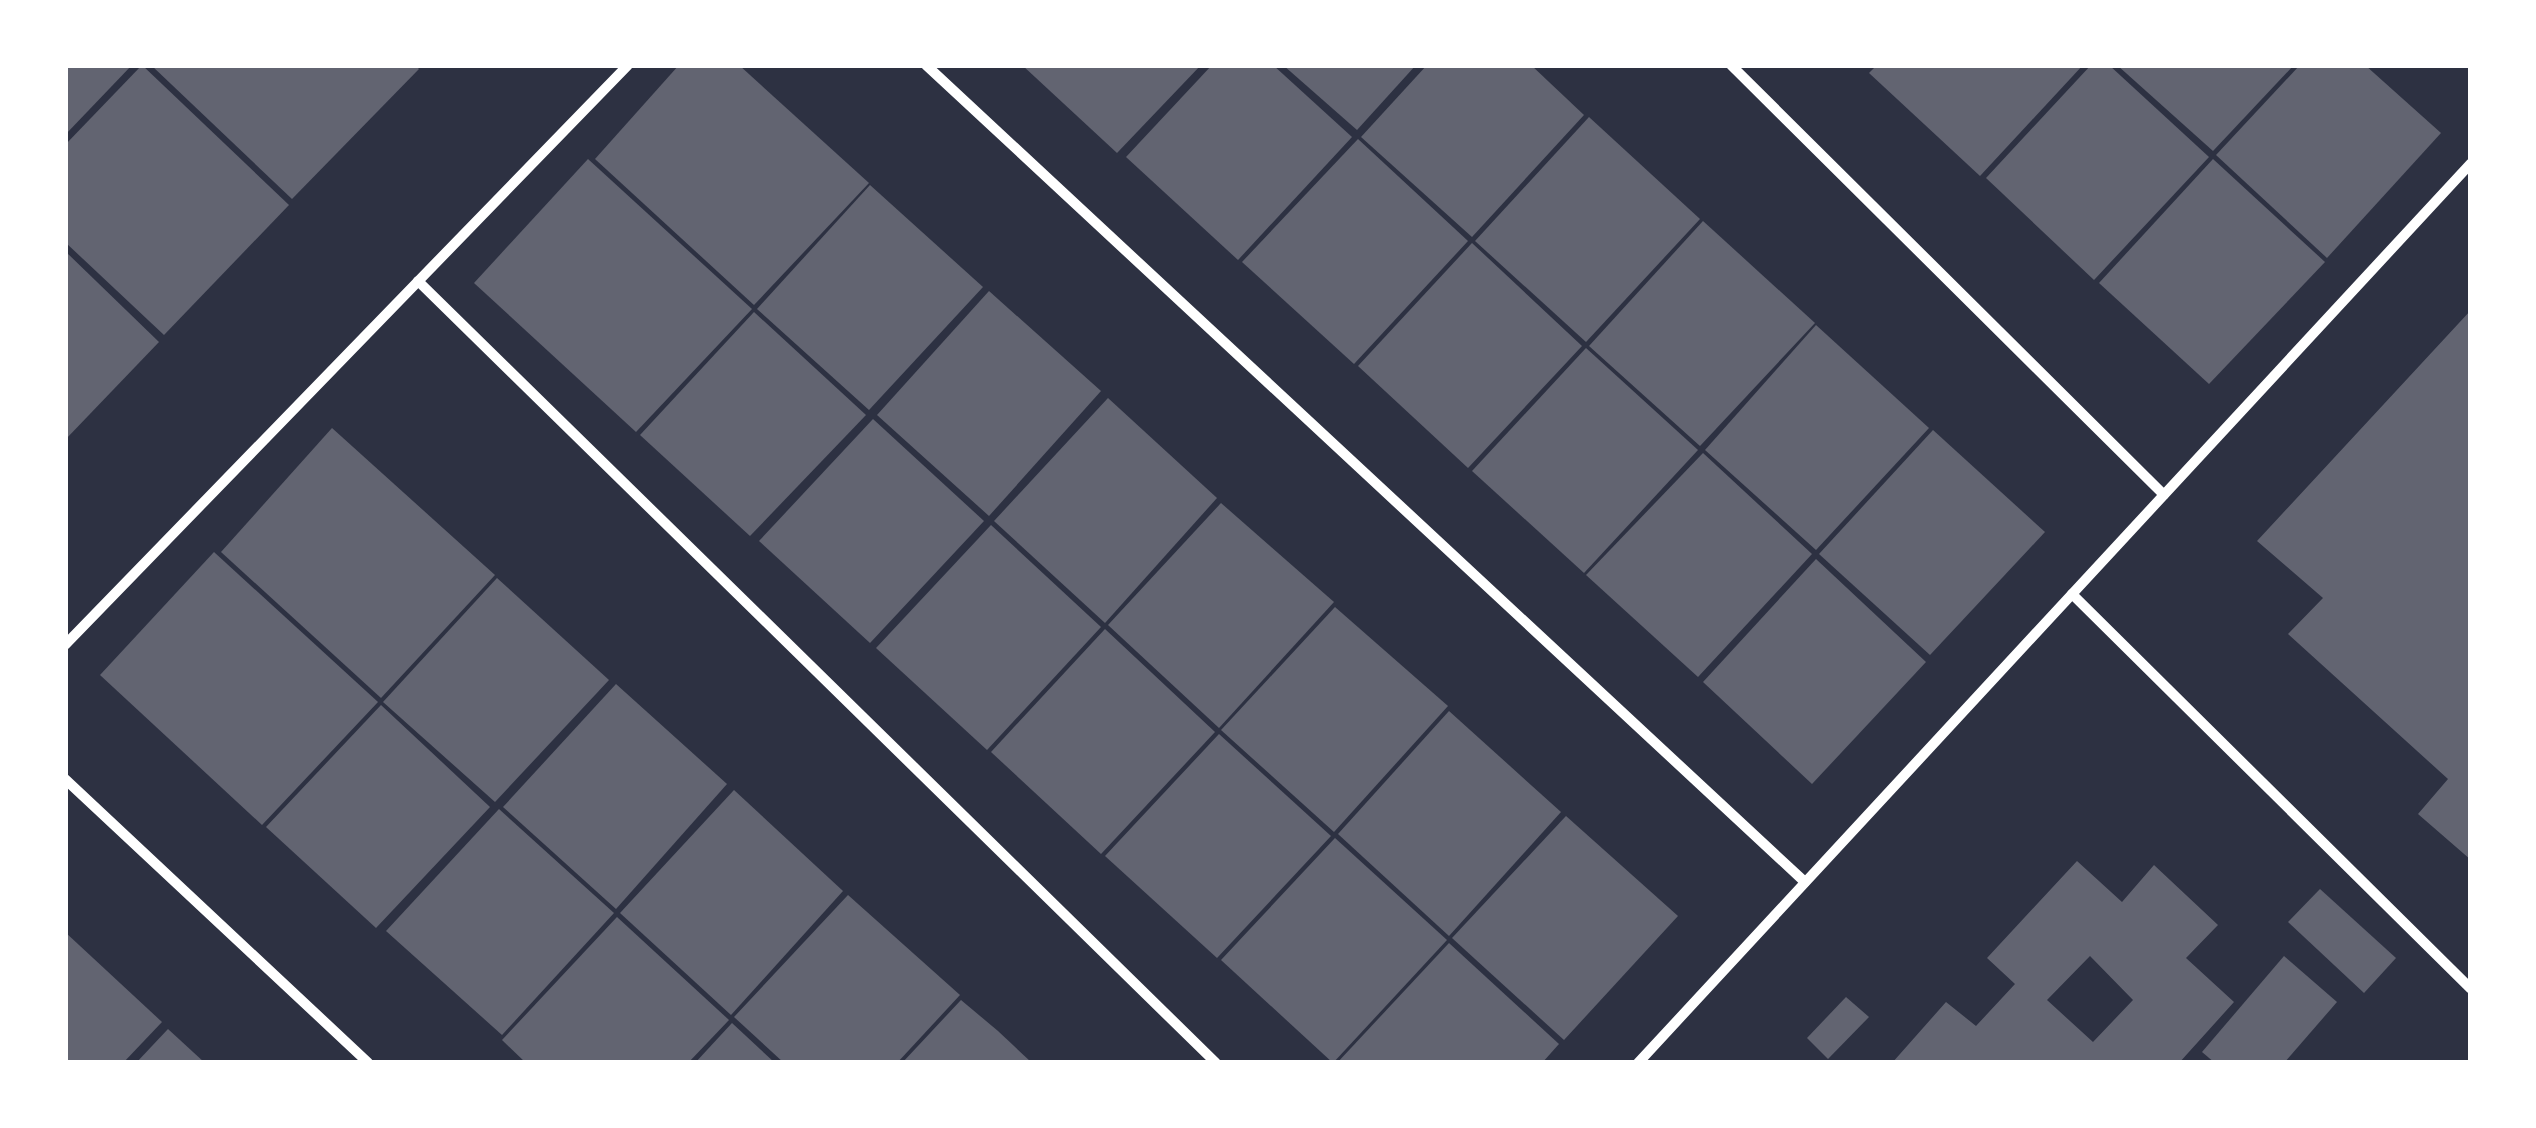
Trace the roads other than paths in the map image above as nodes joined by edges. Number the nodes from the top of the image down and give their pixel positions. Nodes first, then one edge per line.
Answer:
1 (628, 65) edge
2 (926, 65) edge
3 (1730, 65) edge
4 (2471, 163) edge
5 (418, 281) junction
6 (2164, 494) junction
7 (2072, 594) junction
8 (65, 645) edge
9 (65, 779) edge
10 (1806, 882) junction
11 (2471, 989) edge
12 (368, 1063) edge
13 (1216, 1063) edge
14 (1638, 1063) edge

1 - 5 street
2 - 10 street
3 - 6 street
4 - 6 street
5 - 8 street
5 - 13 street
6 - 7 street
7 - 10 street
7 - 11 street
9 - 12 street
10 - 14 street

